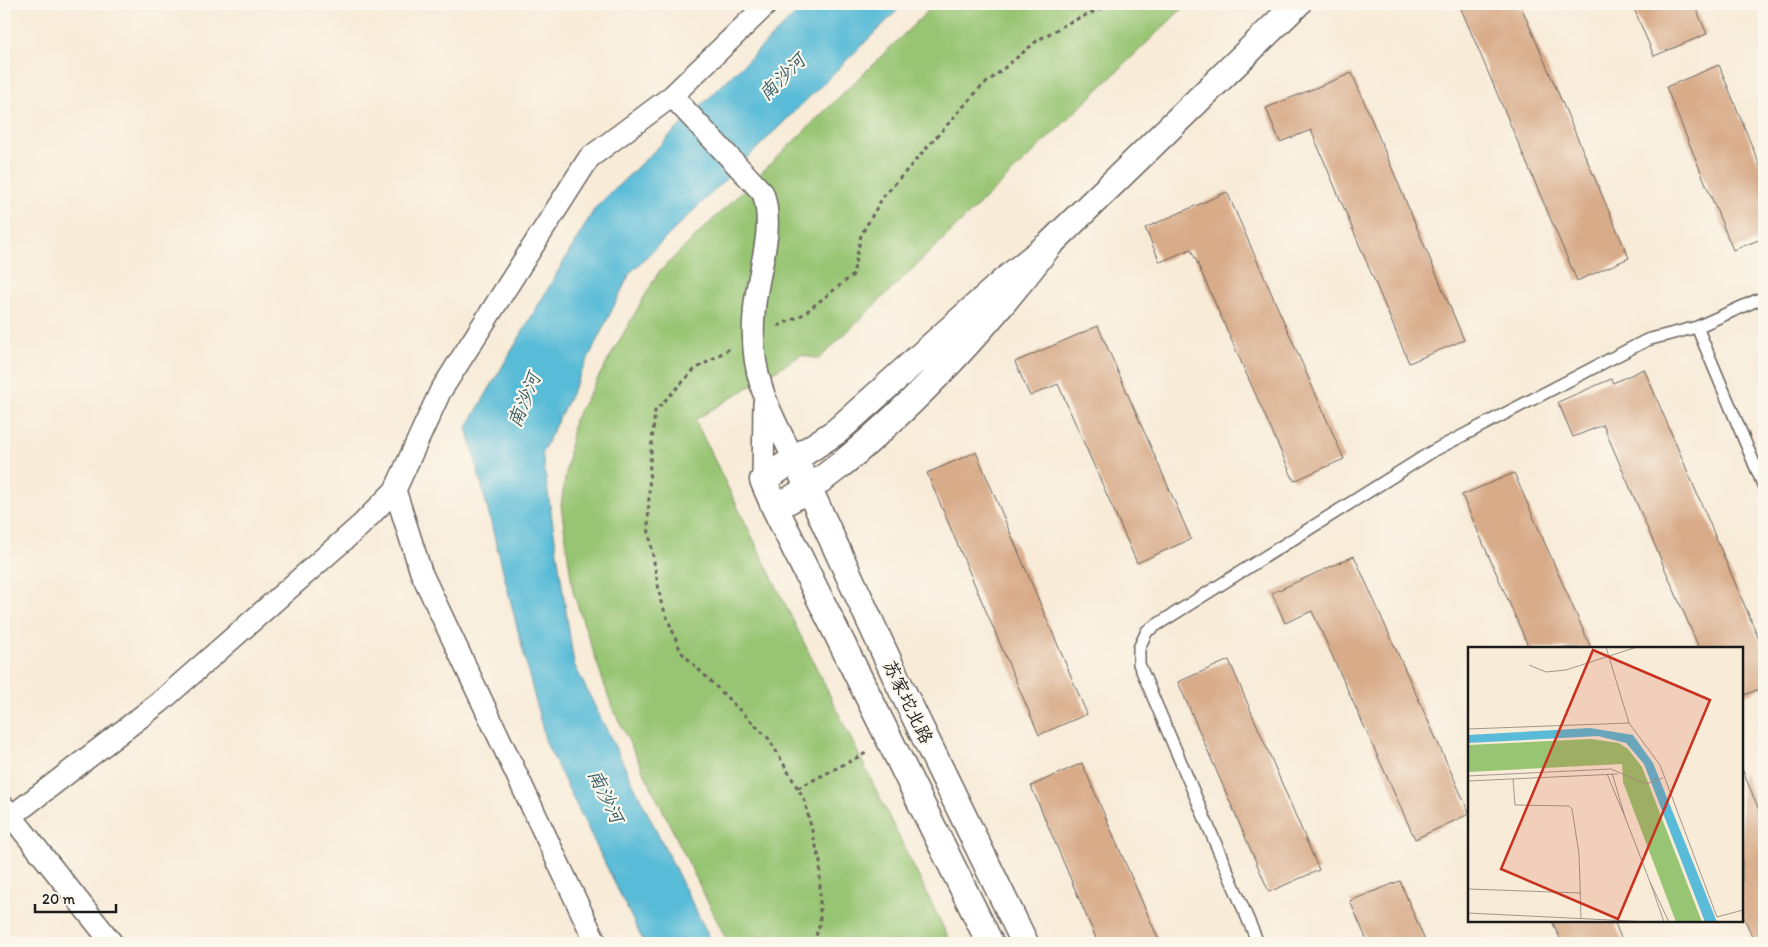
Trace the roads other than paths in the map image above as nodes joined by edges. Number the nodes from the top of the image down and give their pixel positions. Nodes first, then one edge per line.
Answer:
1 (767, 4) edge
2 (1297, 4) edge
3 (672, 96) junction
4 (1050, 244) junction
5 (1764, 297) edge
6 (1697, 327) junction
7 (764, 400) junction
8 (794, 459) junction
9 (763, 480) junction
10 (1764, 487) edge
11 (395, 490) junction
12 (809, 490) junction
13 (775, 508) junction
14 (6, 815) edge
15 (112, 943) edge
16 (596, 943) edge
17 (990, 943) edge
18 (1025, 943) edge
19 (1258, 943) edge

1 - 3 street
2 - 4 street
3 - 7 street
3 - 11 street
4 - 8 street
4 - 12 street
5 - 6 lane
6 - 10 lane
6 - 19 lane
7 - 8 street
7 - 9 street
8 - 9 street
8 - 12 street, 苏家坨北路
9 - 13 street, 苏家坨北路
11 - 14 street
11 - 16 street
12 - 13 street
12 - 18 street, 苏家坨北路
13 - 17 street, 苏家坨北路
14 - 15 street

